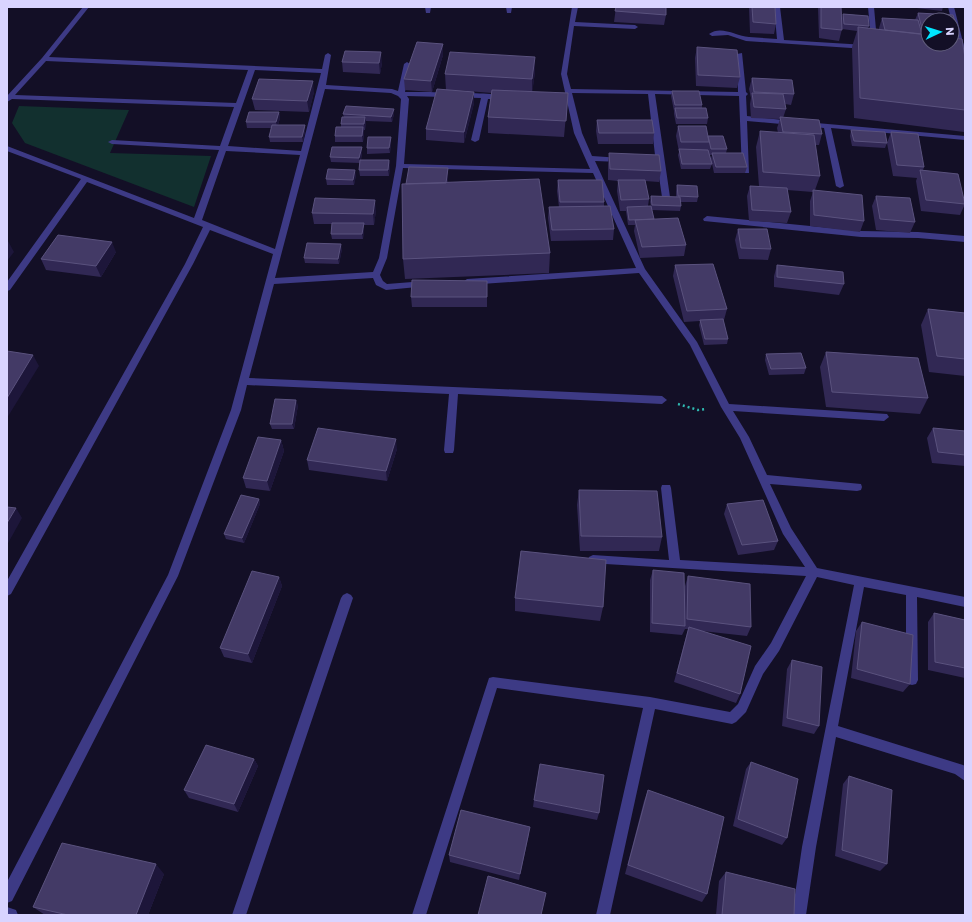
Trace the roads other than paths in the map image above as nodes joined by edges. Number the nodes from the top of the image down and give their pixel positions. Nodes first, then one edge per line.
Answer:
1 (86, 7) edge
2 (575, 7) edge
3 (777, 7) edge
4 (870, 7) edge
5 (951, 7) edge
6 (571, 24) junction
7 (635, 27) dead end
8 (712, 34) dead end
9 (781, 41) junction
10 (740, 54) dead end
11 (328, 55) dead end
12 (44, 60) junction
13 (407, 64) dead end
14 (965, 64) edge
15 (252, 68) junction
16 (325, 71) junction
17 (322, 87) junction
18 (651, 92) junction
19 (401, 94) junction
20 (744, 94) junction
21 (566, 95) junction
22 (484, 96) junction
23 (508, 97) edge
24 (8, 98) edge
25 (239, 104) junction
26 (744, 118) junction
27 (827, 126) junction
28 (965, 138) edge
29 (475, 140) dead end
30 (112, 142) dead end
31 (7, 148) edge
32 (224, 148) junction
33 (304, 153) junction
34 (659, 155) junction
35 (589, 158) junction
36 (626, 160) edge
37 (640, 161) edge
38 (400, 166) junction
39 (595, 171) junction
40 (746, 171) edge
41 (85, 179) junction
42 (840, 186) dead end
43 (666, 197) edge
44 (707, 219) dead end
45 (197, 222) junction
46 (208, 226) junction
47 (965, 239) edge
48 (278, 253) junction
49 (641, 270) junction
50 (376, 275) junction
51 (270, 281) junction
52 (458, 282) edge
53 (434, 284) edge
54 (7, 288) edge
55 (244, 381) junction
56 (454, 390) junction
57 (662, 400) road end
58 (726, 407) junction
59 (884, 417) dead end
60 (449, 450) dead end
61 (763, 479) junction
62 (857, 487) dead end
63 (666, 488) dead end
64 (580, 560) edge
65 (675, 566) junction
66 (814, 572) junction
67 (860, 581) junction
68 (911, 591) junction
69 (7, 592) edge
70 (347, 598) dead end
71 (965, 602) edge
72 (912, 680) edge
73 (650, 703) junction
74 (831, 730) junction
75 (965, 775) edge
76 (7, 896) edge
77 (7, 914) edge
78 (11, 915) edge
79 (238, 915) edge
80 (419, 915) edge
81 (603, 915) edge
82 (799, 915) edge

1 - 12 street
2 - 6 street
3 - 9 street
4 - 9 street
5 - 14 street
6 - 7 street
6 - 21 street
8 - 9 street
10 - 20 street
11 - 16 street
12 - 15 street
12 - 24 street
13 - 19 street
15 - 16 street
15 - 25 street
16 - 17 street
17 - 19 street
17 - 33 street
18 - 20 street
18 - 21 street
18 - 34 street
19 - 22 street
19 - 38 street
20 - 26 street
21 - 35 street
22 - 23 street
22 - 29 street
24 - 25 street
25 - 32 street
26 - 27 street
26 - 40 street
27 - 28 street
27 - 42 street
30 - 32 street
31 - 41 street
32 - 33 street
32 - 45 street
33 - 48 street
34 - 37 street
34 - 43 street
35 - 36 street
35 - 39 street
38 - 39 street
38 - 50 street
39 - 49 street
41 - 45 street
41 - 54 street
44 - 47 street
45 - 46 street
46 - 48 street
46 - 69 street
48 - 51 street
49 - 52 street
49 - 58 street
50 - 51 street
50 - 53 street
51 - 55 street
55 - 56 street
55 - 76 street
56 - 57 street
56 - 60 street
58 - 59 street
58 - 61 street
61 - 62 street
61 - 66 street
63 - 65 street
64 - 65 street
65 - 66 street
66 - 67 street
66 - 73 street
67 - 68 street
67 - 74 street
68 - 71 street
68 - 72 street
70 - 79 street
73 - 80 street
73 - 81 street
74 - 75 street
74 - 82 street
77 - 78 street

